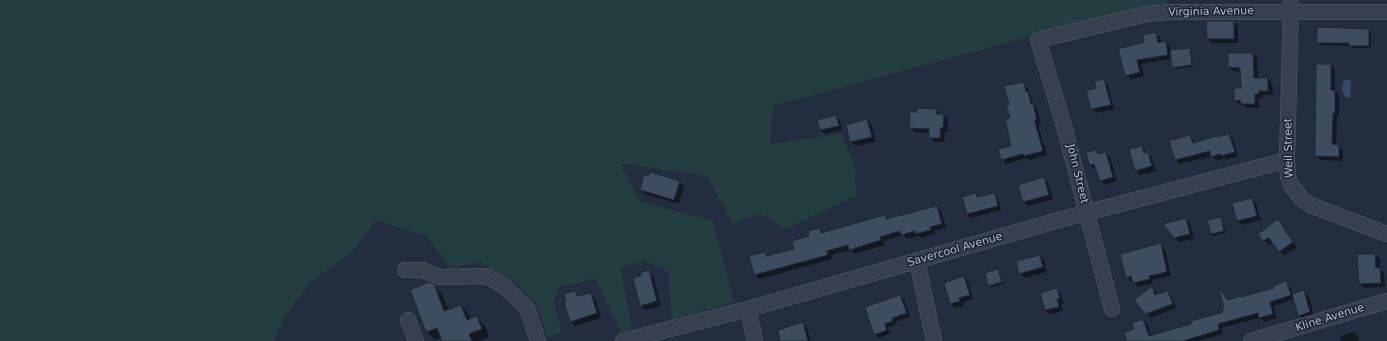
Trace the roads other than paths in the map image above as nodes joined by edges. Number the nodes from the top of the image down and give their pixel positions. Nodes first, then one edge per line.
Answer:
1 (1291, 5) edge
2 (1387, 12) edge
3 (1038, 40) joint
4 (1287, 160) junction
5 (1086, 213) junction
6 (1387, 234) edge
7 (917, 261) junction
8 (405, 270) dead end
9 (1387, 301) edge
10 (748, 309) junction
11 (1112, 309) dead end
12 (408, 320) dead end
13 (416, 341) edge
14 (538, 341) edge
15 (623, 341) edge
16 (755, 341) edge
17 (934, 341) edge
18 (1250, 341) edge

1 - 2 street, Virginia Avenue
1 - 3 street, Virginia Avenue
1 - 4 street, Weil Street
3 - 5 street, John Street
4 - 5 street, Savercool Avenue
4 - 6 street, Weil Street
5 - 7 street, Savercool Avenue
5 - 11 street, John Street
7 - 10 street, Savercool Avenue
7 - 17 street
8 - 14 street
9 - 18 street, Kline Avenue
10 - 15 street, Savercool Avenue
10 - 16 street
12 - 13 street

